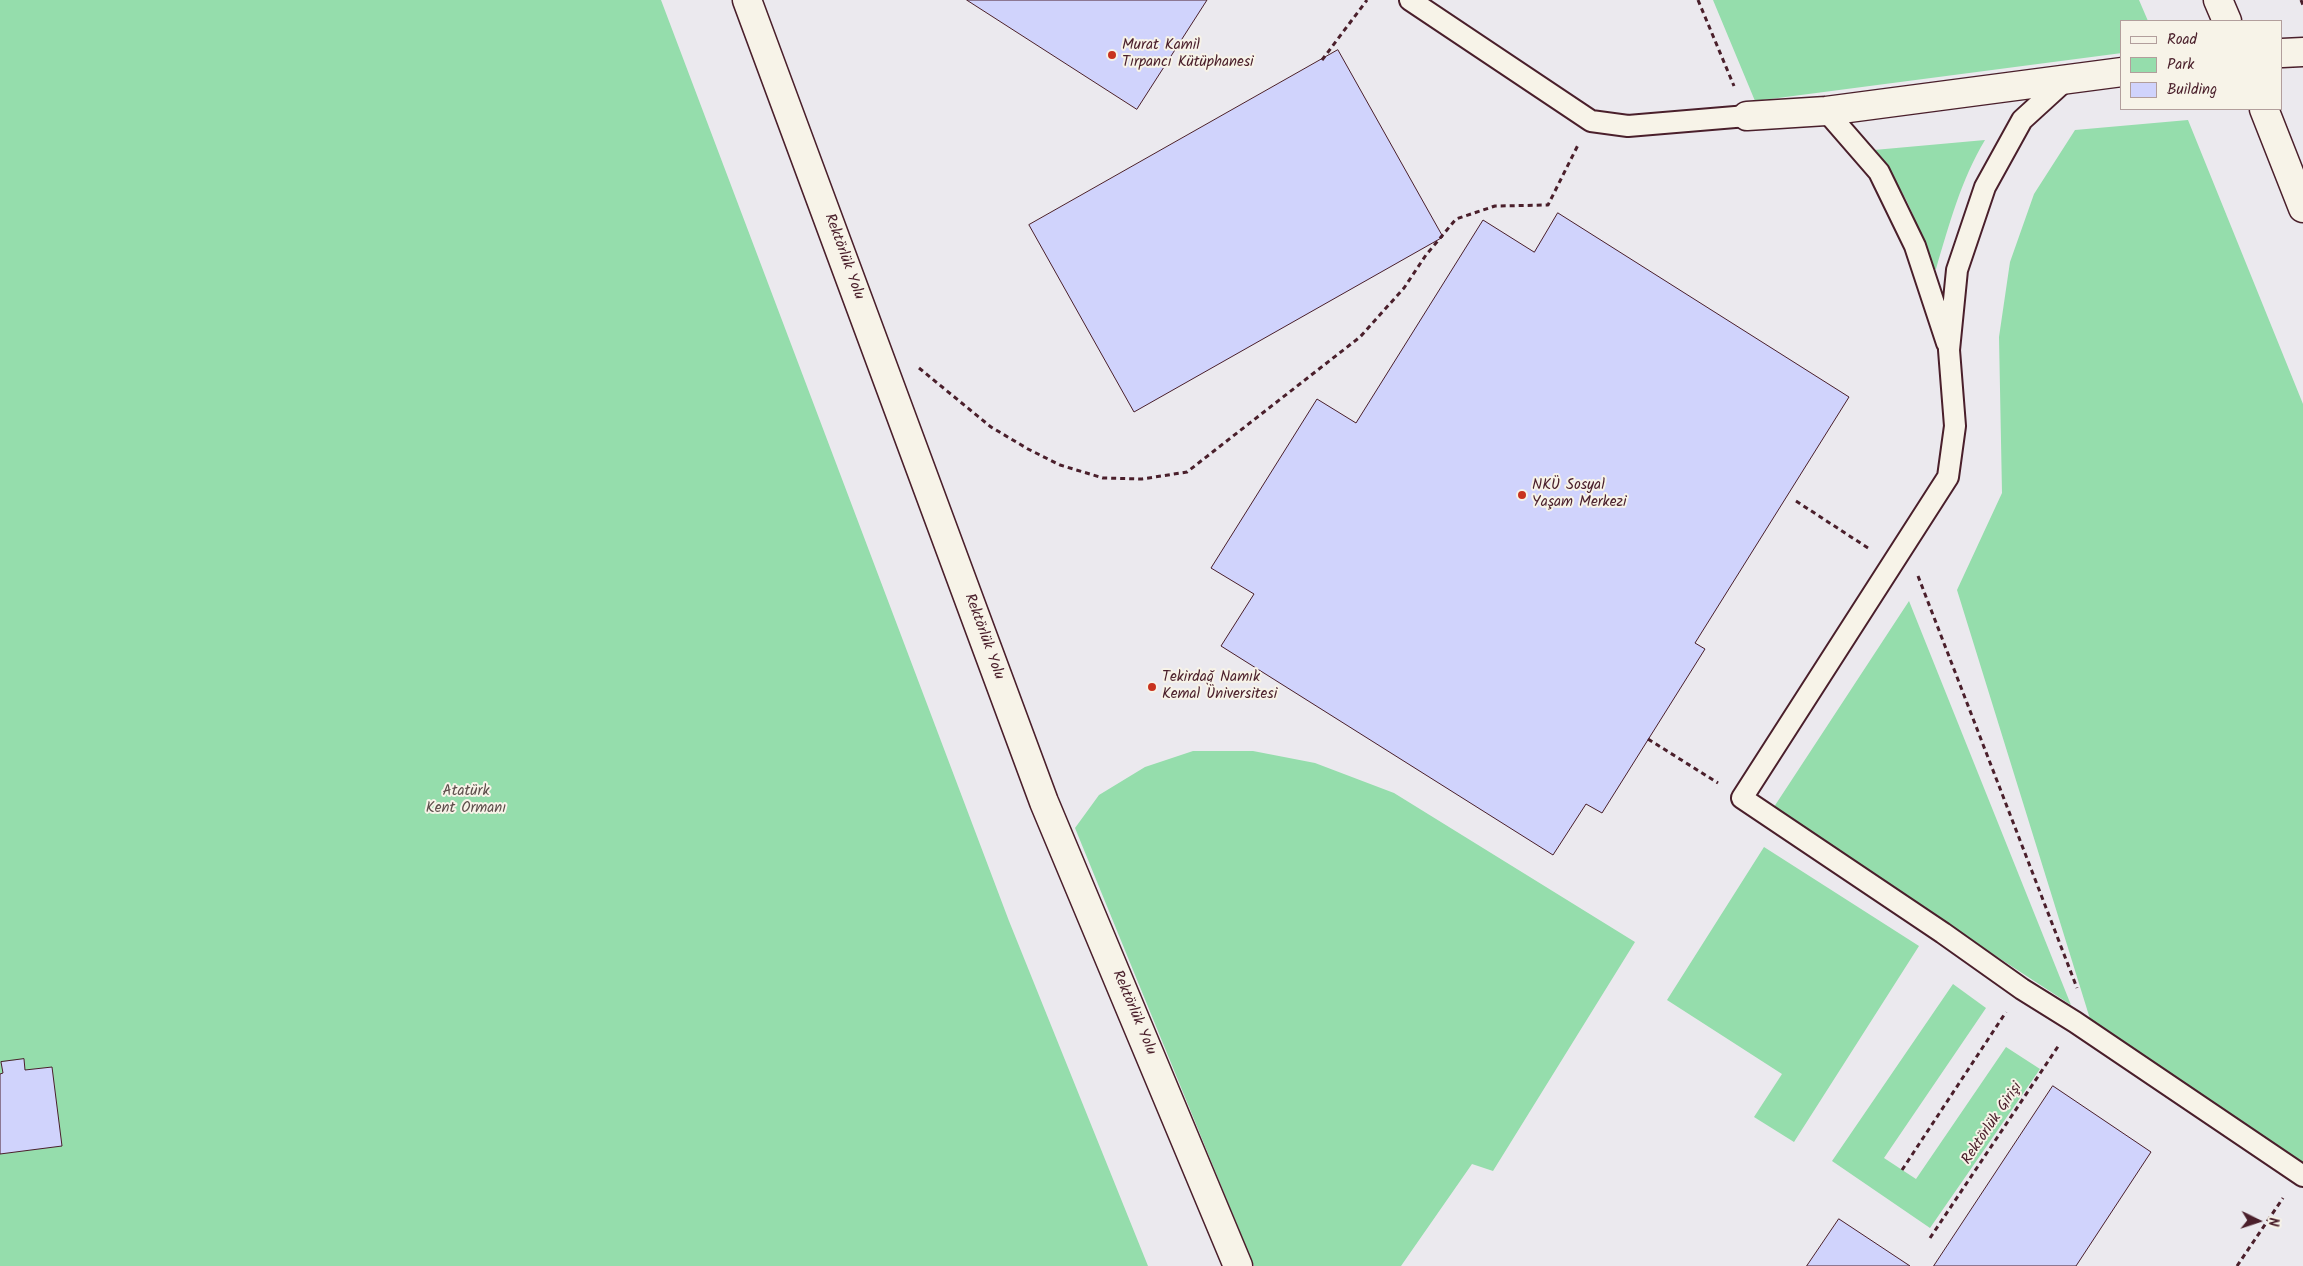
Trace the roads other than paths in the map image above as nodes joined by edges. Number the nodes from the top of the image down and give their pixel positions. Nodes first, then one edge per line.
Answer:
1 (747, 0) edge
2 (1410, 0) edge
3 (2218, 0) edge
4 (2227, 20) edge
5 (2303, 52) edge
6 (2283, 53) edge
7 (2120, 72) edge
8 (2068, 78) junction
9 (2264, 110) edge
10 (1826, 111) junction
11 (1747, 116) joint
12 (2303, 208) edge
13 (1950, 350) junction
14 (2301, 1174) edge
15 (1238, 1266) edge

1 - 15 street, Rektörlük Yolu
2 - 11 lane
3 - 4 street
5 - 6 street
7 - 8 street
8 - 10 street
8 - 13 lane
9 - 12 street
10 - 11 street
10 - 13 lane
13 - 14 lane

